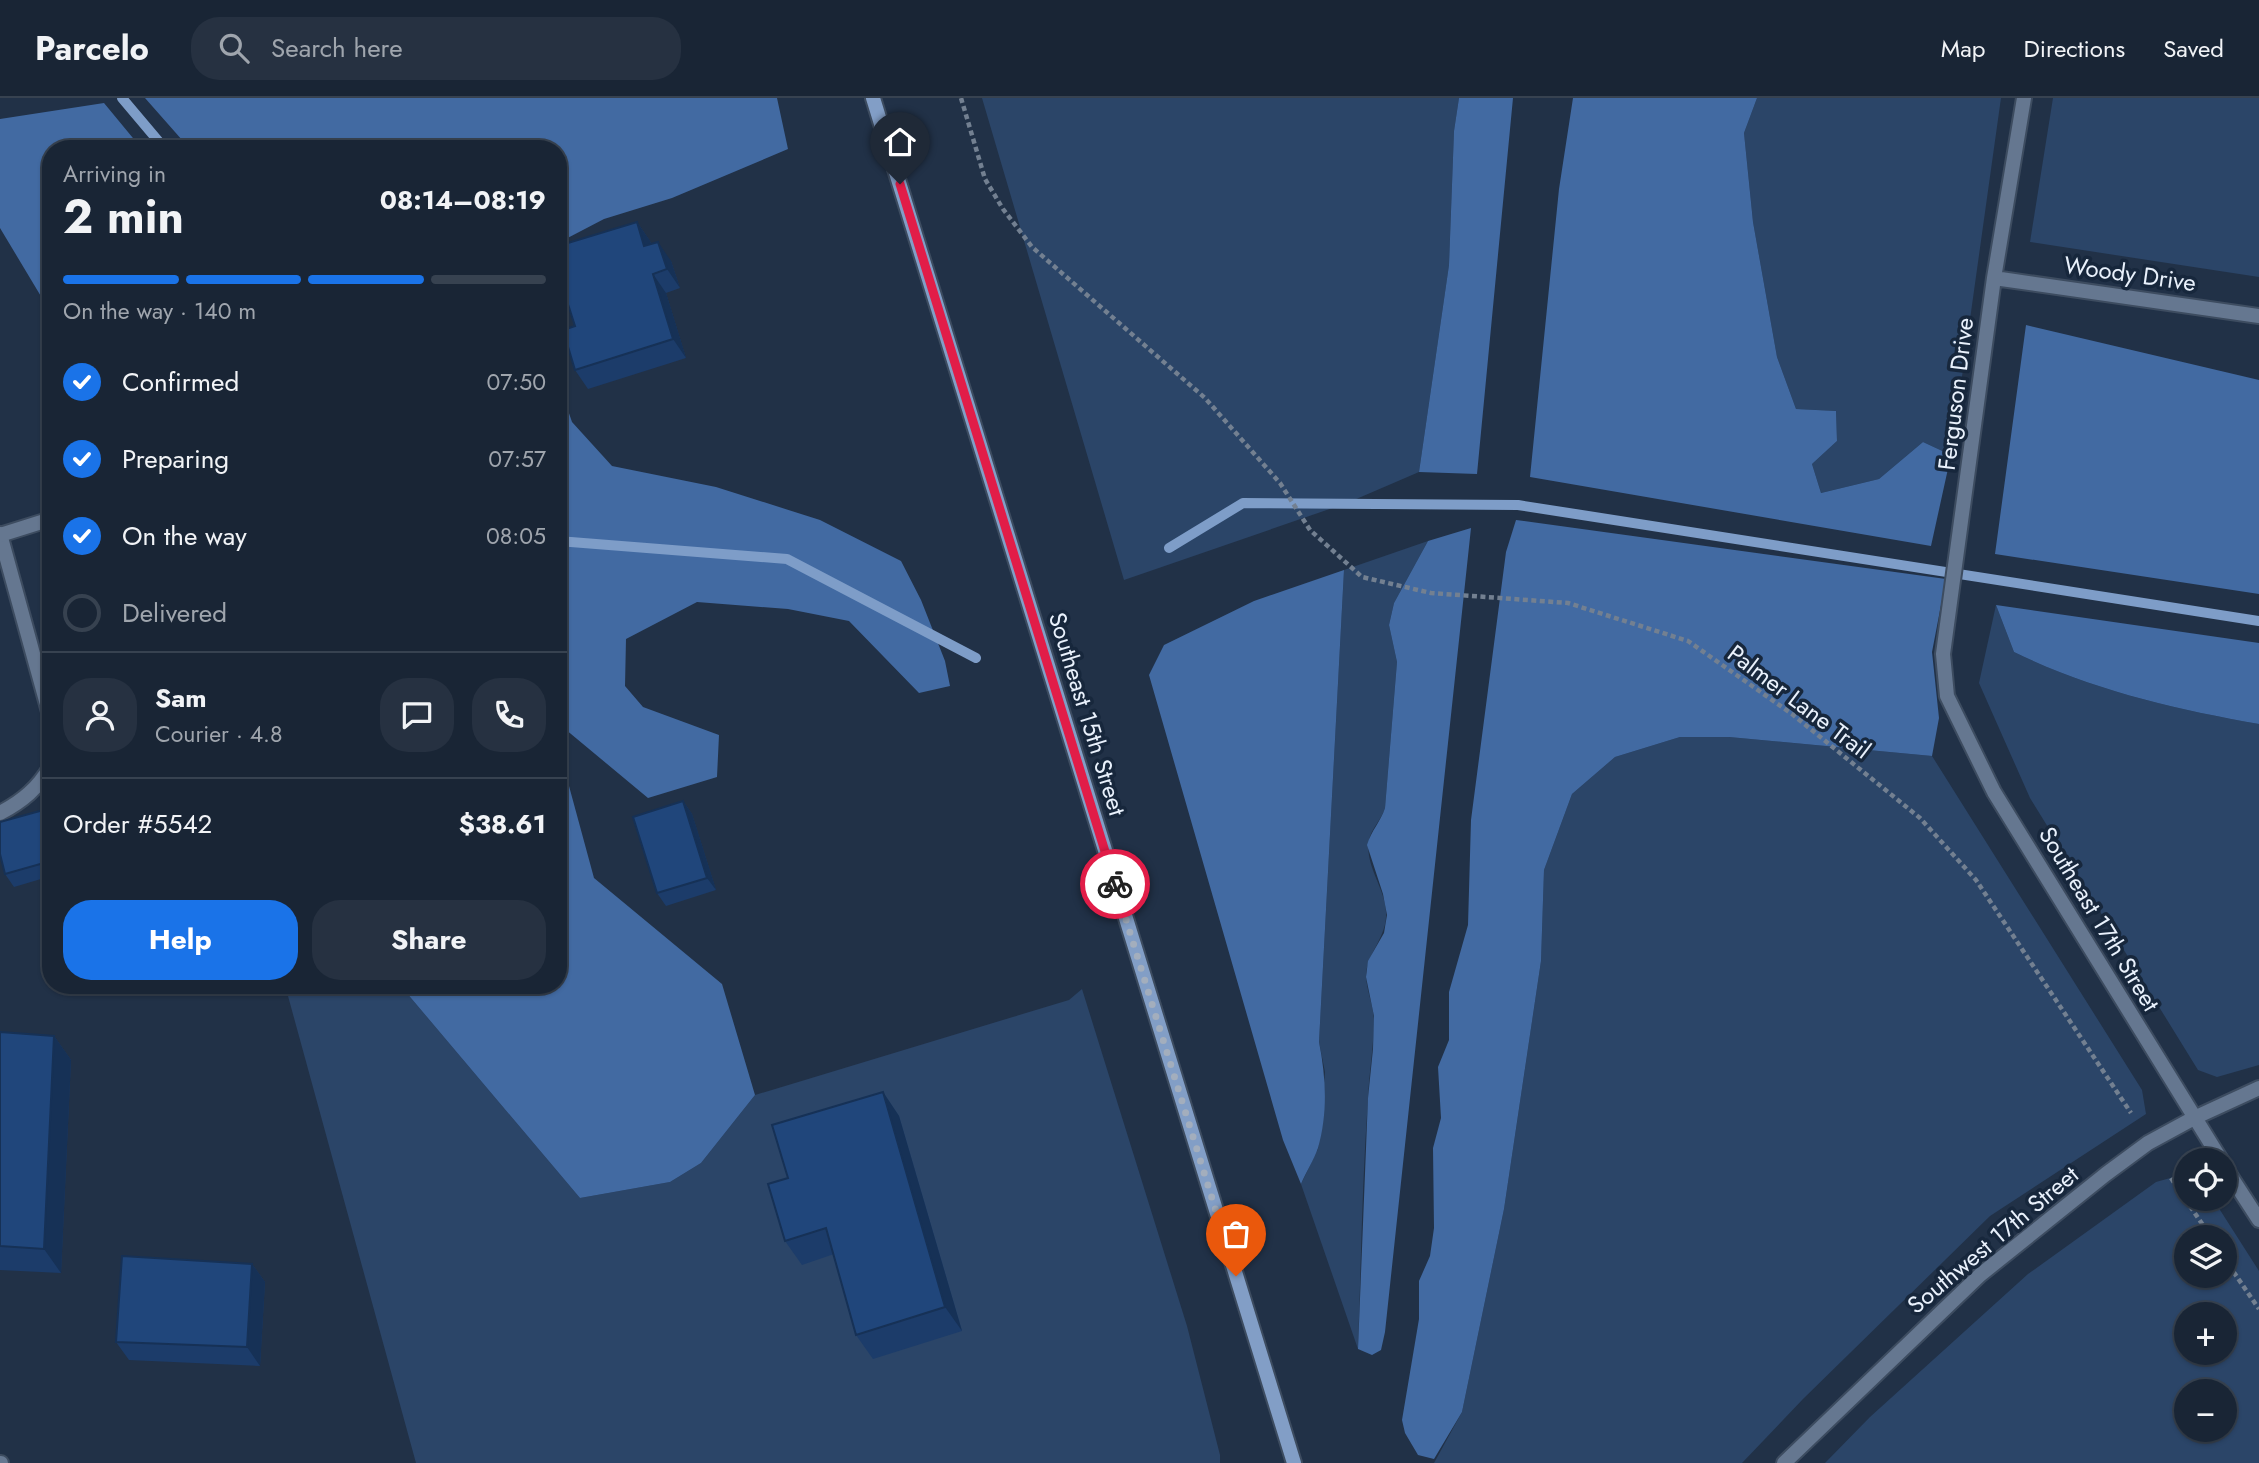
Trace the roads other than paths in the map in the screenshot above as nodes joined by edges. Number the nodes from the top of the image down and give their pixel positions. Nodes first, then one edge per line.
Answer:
1 (873, 98) edge
2 (2024, 98) edge
3 (1994, 278) junction
4 (2259, 316) edge
5 (42, 522) edge
6 (0, 535) edge
7 (42, 687) edge
8 (1947, 696) joint
9 (42, 780) edge
10 (0, 813) edge
11 (2259, 1088) edge
12 (2194, 1118) junction
13 (2213, 1148) edge
14 (2237, 1186) edge
15 (2259, 1220) edge
16 (1294, 1463) edge
17 (1784, 1463) edge

1 - 16 main road, Southeast 15th Street
2 - 3 street, Ferguson Drive
3 - 4 street, Woody Drive
3 - 8 street, Ferguson Drive
5 - 6 street
6 - 7 street
8 - 12 street, Southeast 17th Street
9 - 10 street
11 - 12 street, Southwest 17th Street
12 - 13 street, Southeast 17th Street
12 - 17 street, Southwest 17th Street
14 - 15 street

